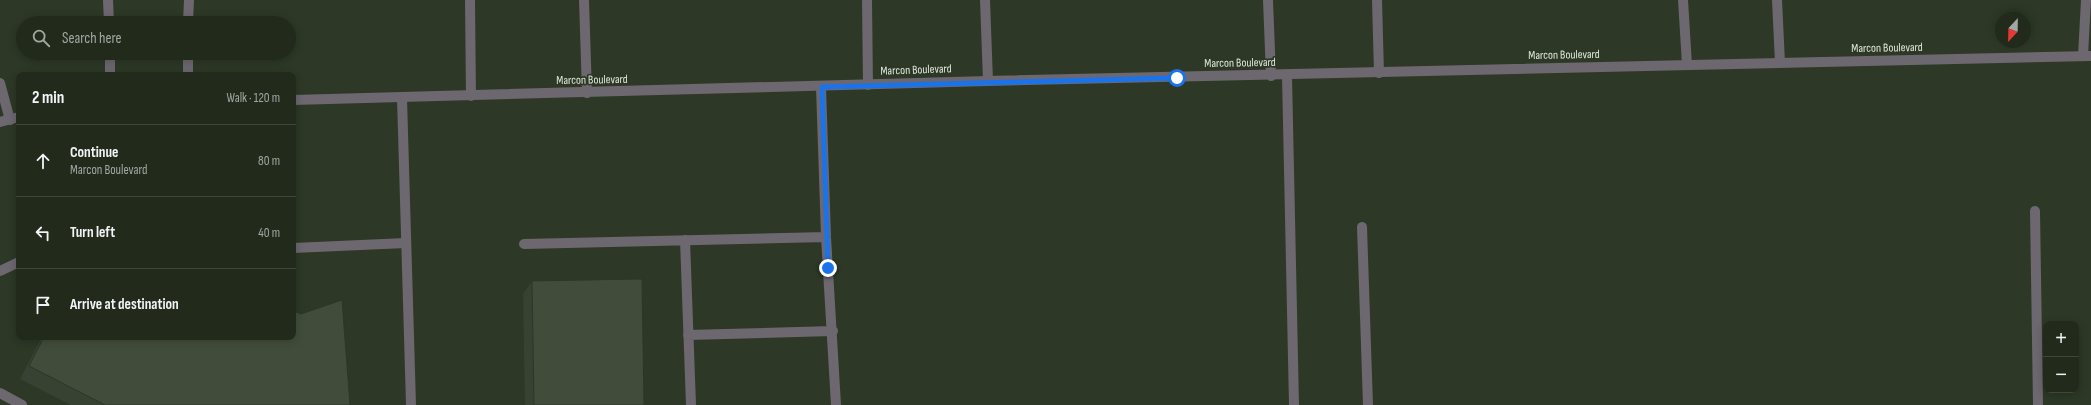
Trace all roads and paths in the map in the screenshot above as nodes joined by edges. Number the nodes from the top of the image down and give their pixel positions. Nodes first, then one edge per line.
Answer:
1 (108, 0) edge
2 (189, 0) edge
3 (470, 0) edge
4 (584, 0) edge
5 (867, 0) edge
6 (985, 0) edge
7 (1268, 0) edge
8 (1377, 0) edge
9 (1683, 0) edge
10 (1777, 0) edge
11 (2086, 0) edge
12 (109, 16) edge
13 (188, 16) edge
14 (2087, 56) edge
15 (110, 60) edge
16 (188, 60) edge
17 (1780, 63) junction
18 (1687, 65) junction
19 (110, 72) edge
20 (188, 72) edge
21 (1379, 72) junction
22 (1271, 76) junction
23 (1287, 76) junction
24 (988, 81) junction
25 (0, 83) edge
26 (868, 85) junction
27 (822, 87) junction
28 (587, 93) junction
29 (471, 96) junction
30 (402, 98) junction
31 (296, 100) edge
32 (10, 120) edge
33 (2035, 211) dead end
34 (1362, 227) dead end
35 (826, 237) junction
36 (684, 240) junction
37 (406, 243) junction
38 (524, 244) dead end
39 (296, 248) edge
40 (16, 263) edge
41 (0, 271) edge
42 (832, 331) junction
43 (688, 334) junction
44 (0, 393) edge
45 (22, 405) edge
46 (412, 405) edge
47 (691, 405) edge
48 (836, 405) edge
49 (1294, 405) edge
50 (1368, 405) edge
51 (2038, 405) edge

1 - 12 street
2 - 13 street
3 - 29 street
4 - 28 street
5 - 26 street
6 - 24 street
7 - 22 street
8 - 21 street
9 - 18 street
10 - 17 street
11 - 14 street
14 - 17 street, Marcon Boulevard
15 - 19 street
16 - 20 street
17 - 18 street, Marcon Boulevard
18 - 21 street, Marcon Boulevard
21 - 23 street, Marcon Boulevard
22 - 23 street, Marcon Boulevard
22 - 24 street, Marcon Boulevard
23 - 49 street
24 - 26 street, Marcon Boulevard
25 - 32 street
26 - 27 street, Marcon Boulevard
27 - 28 street, Marcon Boulevard
27 - 35 street
28 - 29 street, Marcon Boulevard
29 - 30 street, Marcon Boulevard
30 - 31 street, Marcon Boulevard
30 - 37 street
33 - 51 street
34 - 50 street
35 - 36 street
35 - 42 street
36 - 38 street
36 - 43 street
37 - 39 street
37 - 46 street
40 - 41 street
42 - 43 street
42 - 48 street
43 - 47 street
44 - 45 street

